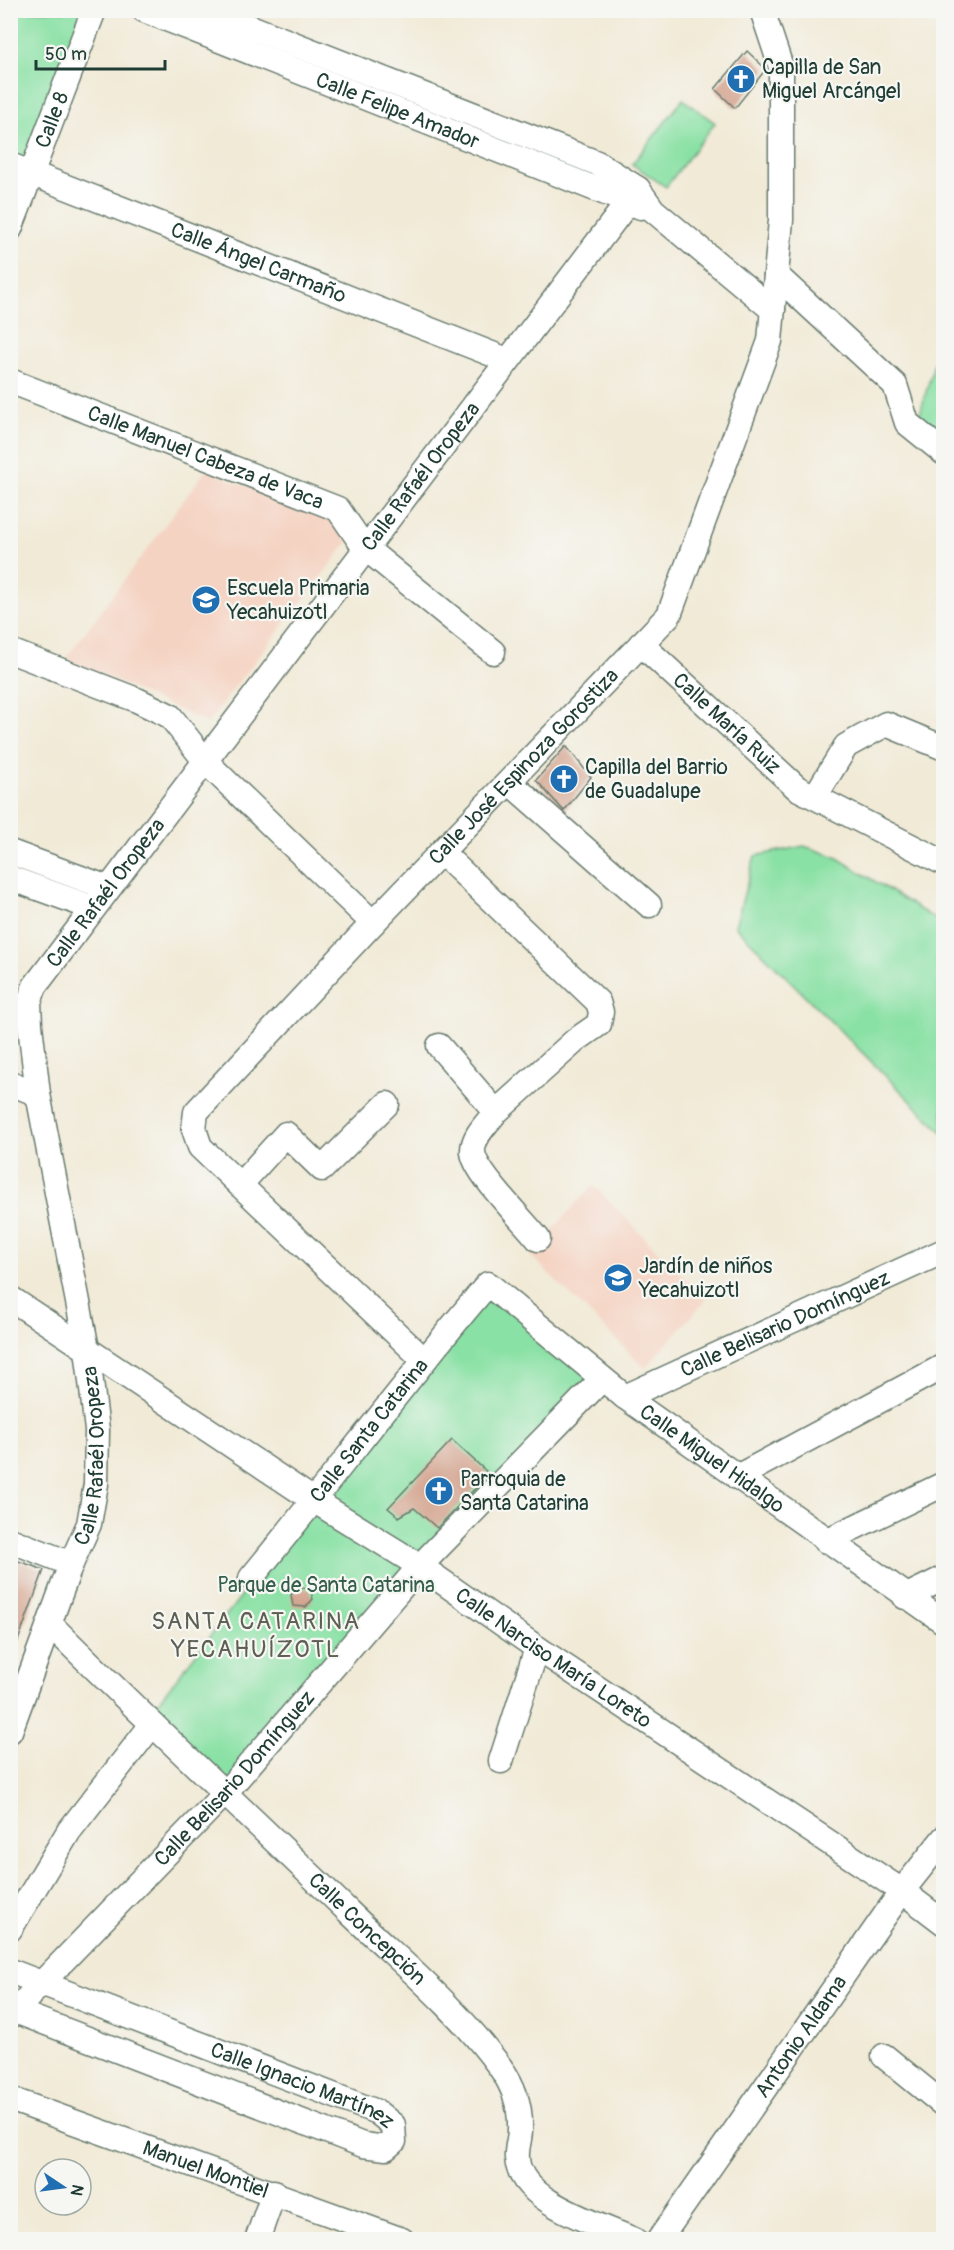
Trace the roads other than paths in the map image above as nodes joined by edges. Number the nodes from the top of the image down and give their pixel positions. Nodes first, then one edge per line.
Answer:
1 (94, 10) edge
2 (144, 10) edge
3 (207, 10) edge
4 (759, 13) edge
5 (21, 169) edge
6 (633, 196) junction
7 (10, 229) edge
8 (776, 275) junction
9 (773, 310) junction
10 (507, 360) junction
11 (10, 381) edge
12 (944, 453) edge
13 (364, 548) junction
14 (641, 644) junction
15 (10, 651) edge
16 (493, 652) dead end
17 (944, 748) edge
18 (206, 762) junction
19 (509, 782) junction
20 (816, 795) junction
21 (10, 852) edge
22 (441, 852) junction
23 (944, 858) edge
24 (10, 878) edge
25 (108, 888) junction
26 (649, 905) dead end
27 (93, 908) junction
28 (372, 923) junction
29 (439, 1046) dead end
30 (10, 1083) edge
31 (38, 1094) junction
32 (387, 1104) dead end
33 (496, 1112) junction
34 (240, 1185) junction
35 (538, 1239) dead end
36 (944, 1251) edge
37 (488, 1284) joint
38 (10, 1298) edge
39 (87, 1349) junction
40 (423, 1359) junction
41 (944, 1366) edge
42 (602, 1379) junction
43 (625, 1397) junction
44 (737, 1477) junction
45 (944, 1484) edge
46 (315, 1501) junction
47 (10, 1540) edge
48 (826, 1541) junction
49 (71, 1564) junction
50 (420, 1566) junction
51 (251, 1578) dead end
52 (944, 1578) edge
53 (905, 1597) junction
54 (944, 1622) edge
55 (50, 1624) junction
56 (537, 1648) junction
57 (151, 1726) junction
58 (10, 1731) edge
59 (501, 1761) dead end
60 (225, 1793) junction
61 (944, 1838) edge
62 (902, 1891) junction
63 (944, 1923) edge
64 (10, 1929) edge
65 (10, 1971) edge
66 (43, 1983) junction
67 (12, 2012) edge
68 (884, 2056) dead end
69 (289, 2078) junction
70 (10, 2099) edge
71 (944, 2105) edge
72 (275, 2111) junction
73 (274, 2192) junction
74 (256, 2240) edge
75 (402, 2240) edge
76 (634, 2240) edge
77 (659, 2240) edge

1 - 5 street, Calle 8
2 - 6 street, Calle Felipe Amador
3 - 6 street, Calle Felipe Amador
4 - 8 street, Calle José Espinoza Gorostiza
5 - 7 street, Calle 8
5 - 10 street, Calle Ángel Carmaño
6 - 9 street, Calle Felipe Amador
6 - 10 street, Calle Rafaél Oropeza
8 - 9 street, Calle José Espinoza Gorostiza
8 - 12 street
9 - 14 street, Calle José Espinoza Gorostiza
10 - 13 street, Calle Rafaél Oropeza
11 - 13 street, Calle Manuel Cabeza de Vaca
13 - 16 street, Calle Manuel Cabeza de Vaca
13 - 18 street, Calle Rafaél Oropeza
14 - 19 street, Calle José Espinoza Gorostiza
14 - 20 street, Calle María Ruiz
15 - 18 street
17 - 20 street
18 - 25 street, Calle Rafaél Oropeza
18 - 28 street
19 - 22 street, Calle José Espinoza Gorostiza
19 - 26 street
20 - 23 street, Calle María Ruiz
21 - 25 street
22 - 28 street, Calle José Espinoza Gorostiza
22 - 33 street
24 - 27 street
25 - 27 street, Calle Rafaél Oropeza
27 - 31 street, Calle Rafaél Oropeza
28 - 34 street, Calle José Espinoza Gorostiza
29 - 33 street
30 - 31 street
31 - 39 street, Calle Rafaél Oropeza
32 - 34 street
33 - 35 street
34 - 40 street, Calle José Espinoza Gorostiza
36 - 43 street, Calle Belisario Domínguez
37 - 40 street, Calle Santa Catarina
37 - 42 street, Calle Miguel Hidalgo
38 - 39 street, Calle Narciso María Loreto
39 - 46 street, Calle Narciso María Loreto
39 - 49 street, Calle Rafaél Oropeza
40 - 46 street, Calle Santa Catarina
41 - 44 street
42 - 43 street, Calle Miguel Hidalgo
42 - 50 street, Calle Belisario Domínguez
43 - 44 street, Calle Miguel Hidalgo
44 - 48 street, Calle Miguel Hidalgo
45 - 48 street
46 - 50 street, Calle Narciso María Loreto
46 - 51 street, Calle Santa Catarina
47 - 49 street
48 - 53 street, Calle Miguel Hidalgo
49 - 55 street, Calle Rafaél Oropeza
50 - 56 street, Calle Narciso María Loreto
50 - 60 street, Calle Belisario Domínguez
52 - 53 street
53 - 54 street, Calle Miguel Hidalgo
55 - 57 street, Calle Concepción
55 - 58 street, Calle Rafaél Oropeza
56 - 59 street
56 - 62 street, Calle Narciso María Loreto
57 - 60 street, Calle Concepción
57 - 64 street
60 - 66 street, Calle Belisario Domínguez
60 - 76 street, Calle Concepción
61 - 62 street, Antonio Aldama
62 - 63 street, Calle Narciso María Loreto
62 - 77 street, Antonio Aldama
65 - 66 street, Calle Ignacio Martínez
66 - 67 street, Calle Belisario Domínguez
66 - 69 street, Calle Ignacio Martínez
67 - 72 street, Calle Ignacio Martínez
68 - 71 street
69 - 72 street
69 - 72 street, Calle Ignacio Martínez
70 - 73 street, Manuel Montiel
73 - 74 street
73 - 75 street, Manuel Montiel

